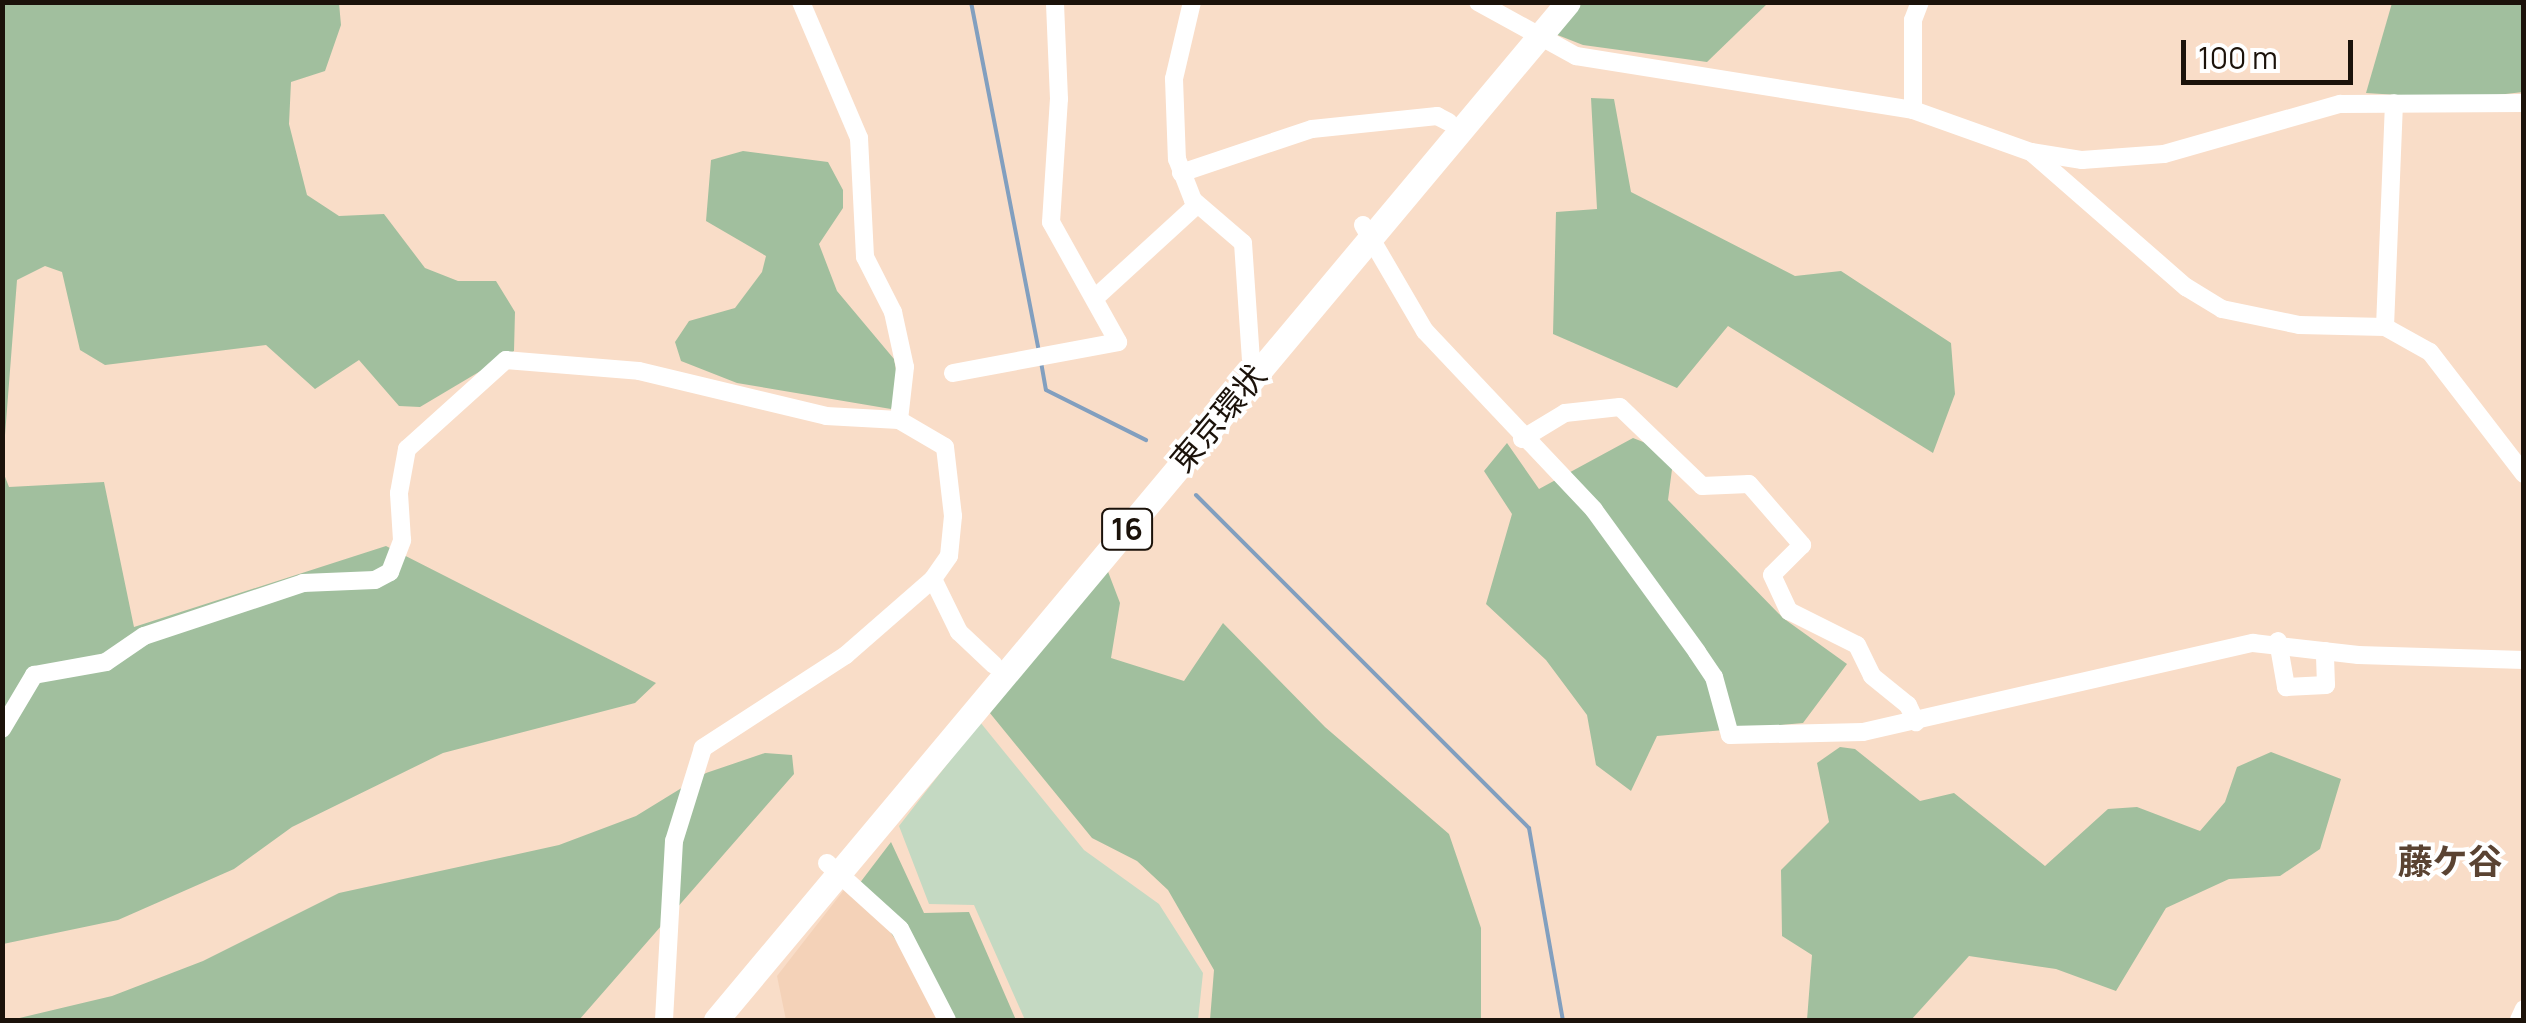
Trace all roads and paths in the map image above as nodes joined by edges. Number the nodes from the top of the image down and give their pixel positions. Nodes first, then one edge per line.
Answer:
1 (801, 2) edge
2 (1056, 2) edge
3 (1192, 2) edge
4 (1478, 2) edge
5 (1549, 2) edge
6 (1568, 2) edge
7 (1920, 2) edge
8 (1531, 35) junction
9 (2394, 103) junction
10 (2524, 104) edge
11 (1913, 110) junction
12 (1448, 122) junction
13 (2031, 152) junction
14 (1182, 173) junction
15 (1197, 205) junction
16 (1367, 231) junction
17 (1095, 298) junction
18 (2385, 327) junction
19 (1250, 359) junction
20 (954, 374) dead end
21 (899, 420) junction
22 (1522, 438) junction
23 (2524, 474) edge
24 (933, 579) junction
25 (2278, 641) junction
26 (2325, 651) junction
27 (2524, 660) edge
28 (994, 665) junction
29 (1916, 722) junction
30 (2, 729) edge
31 (833, 869) junction
32 (2524, 1009) edge
33 (664, 1020) edge
34 (698, 1020) edge
35 (716, 1020) edge
36 (947, 1020) edge
37 (2519, 1020) edge

1 - 21 street
2 - 17 street
3 - 14 street
4 - 8 street
5 - 8 highway, 東京環状 / 16
6 - 8 highway, 東京環状 / 16
7 - 11 street
8 - 11 street
8 - 12 highway, 東京環状 / 16
8 - 16 highway, 東京環状 / 16
9 - 10 street
9 - 13 street
9 - 18 street
11 - 13 street
12 - 14 street
12 - 16 highway, 東京環状 / 16
13 - 18 street
14 - 15 street
15 - 17 street
15 - 19 street
16 - 19 highway, 東京環状 / 16
16 - 22 street
16 - 31 highway, 東京環状 / 16
17 - 20 street
18 - 23 street
19 - 28 highway, 東京環状 / 16
21 - 24 street
21 - 30 street
22 - 29 street
22 - 29 street
24 - 28 street
24 - 33 street
25 - 26 street
25 - 26 street
25 - 29 street
26 - 27 street
28 - 31 highway, 東京環状 / 16
31 - 34 highway, 東京環状 / 16
31 - 35 highway, 東京環状 / 16
31 - 36 street
32 - 37 street

